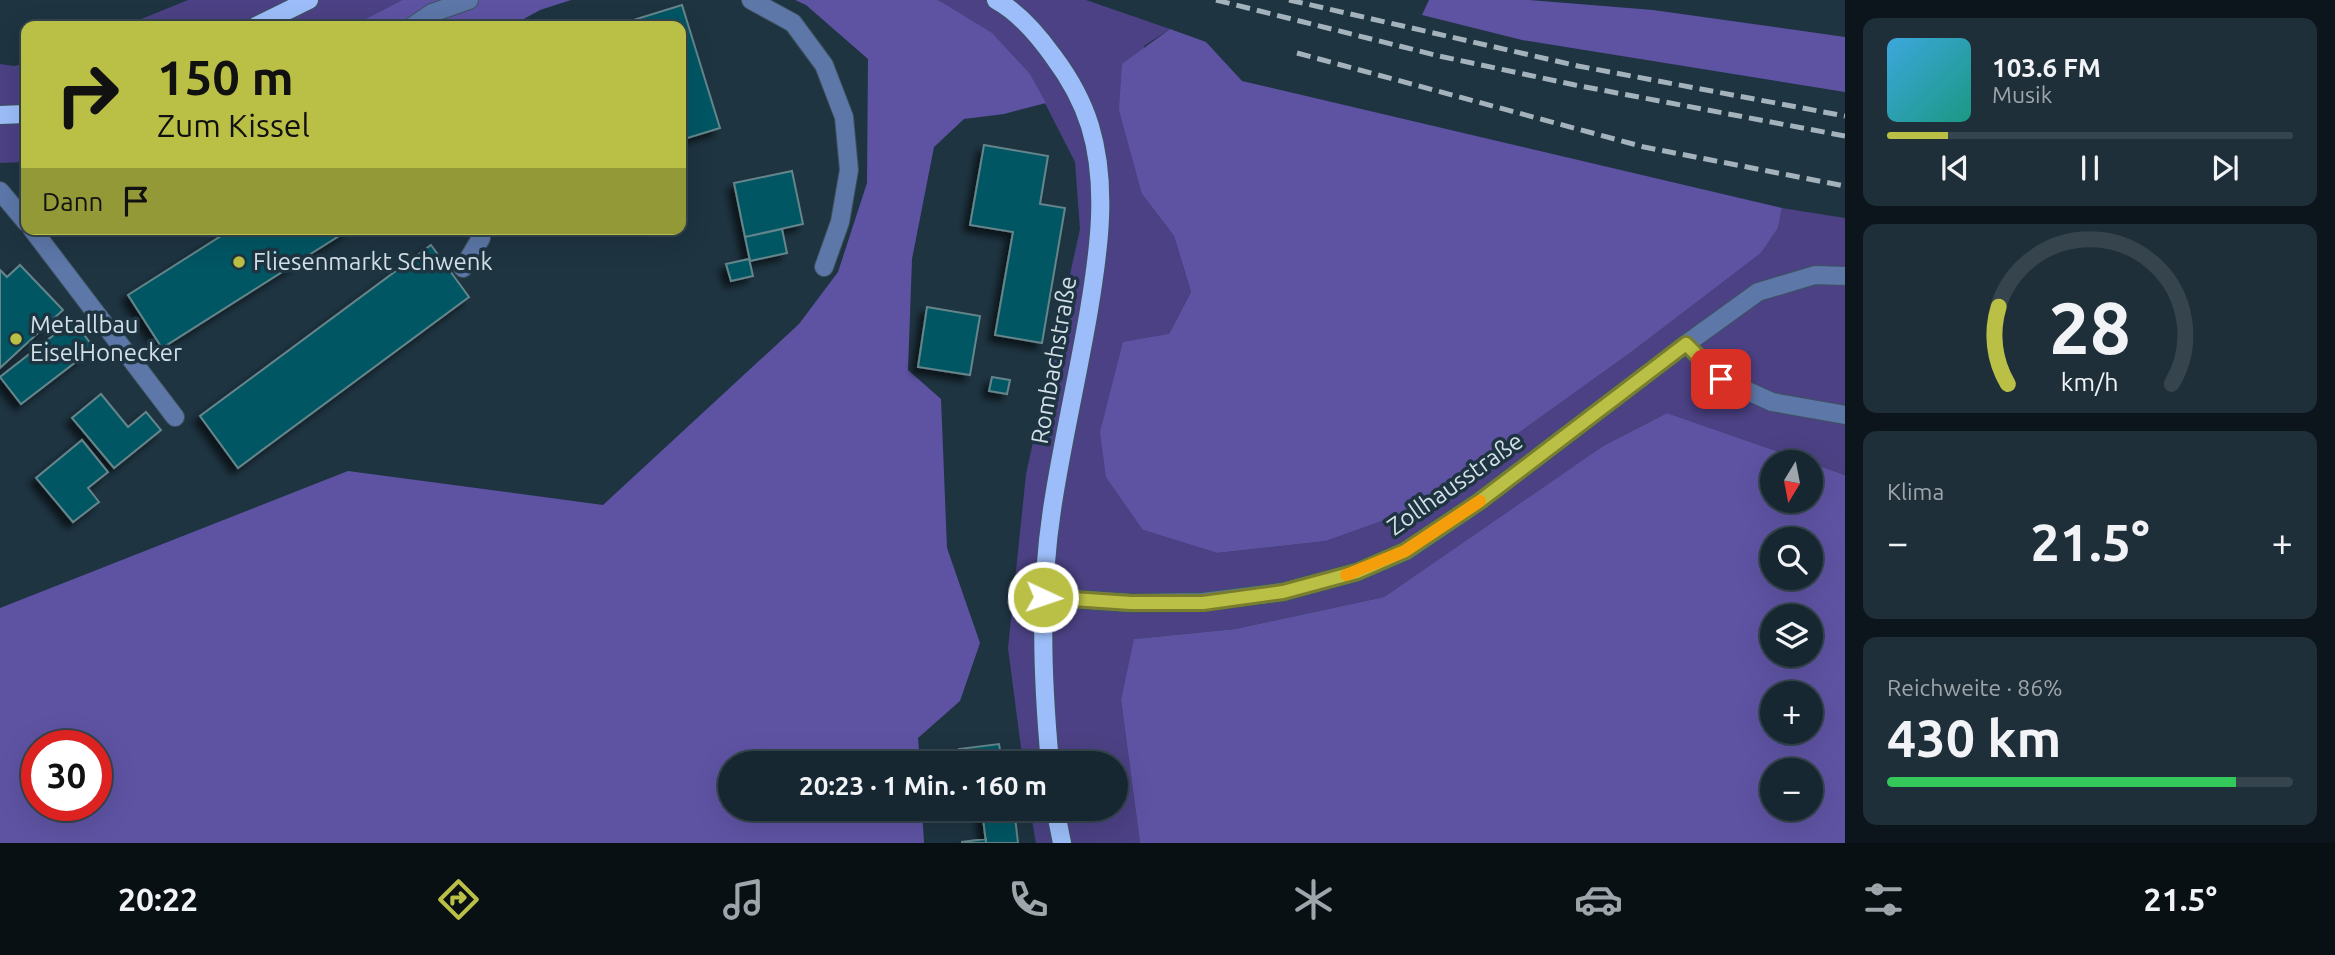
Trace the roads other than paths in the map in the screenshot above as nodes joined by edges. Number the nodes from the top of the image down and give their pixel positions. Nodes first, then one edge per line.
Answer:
1 (309, 0) edge
2 (468, 0) edge
3 (751, 0) edge
4 (996, 0) edge
5 (268, 21) edge
6 (420, 21) edge
7 (21, 114) edge
8 (0, 115) edge
9 (0, 191) edge
10 (21, 216) edge
11 (37, 235) edge
12 (481, 235) edge
13 (824, 267) dead end
14 (463, 268) dead end
15 (1845, 276) edge
16 (1686, 344) junction
17 (1845, 415) edge
18 (175, 417) dead end
19 (1043, 597) junction
20 (1049, 751) edge
21 (1058, 821) edge
22 (1062, 843) edge

1 - 5 main road
2 - 6 street
3 - 13 street
4 - 19 main road, Rombachstraße
7 - 8 main road
9 - 10 street
11 - 18 street
12 - 14 street
15 - 16 street, Zollhausstraße
16 - 17 street
16 - 19 street, Zollhausstraße
19 - 20 main road, Rombachstraße
21 - 22 main road

